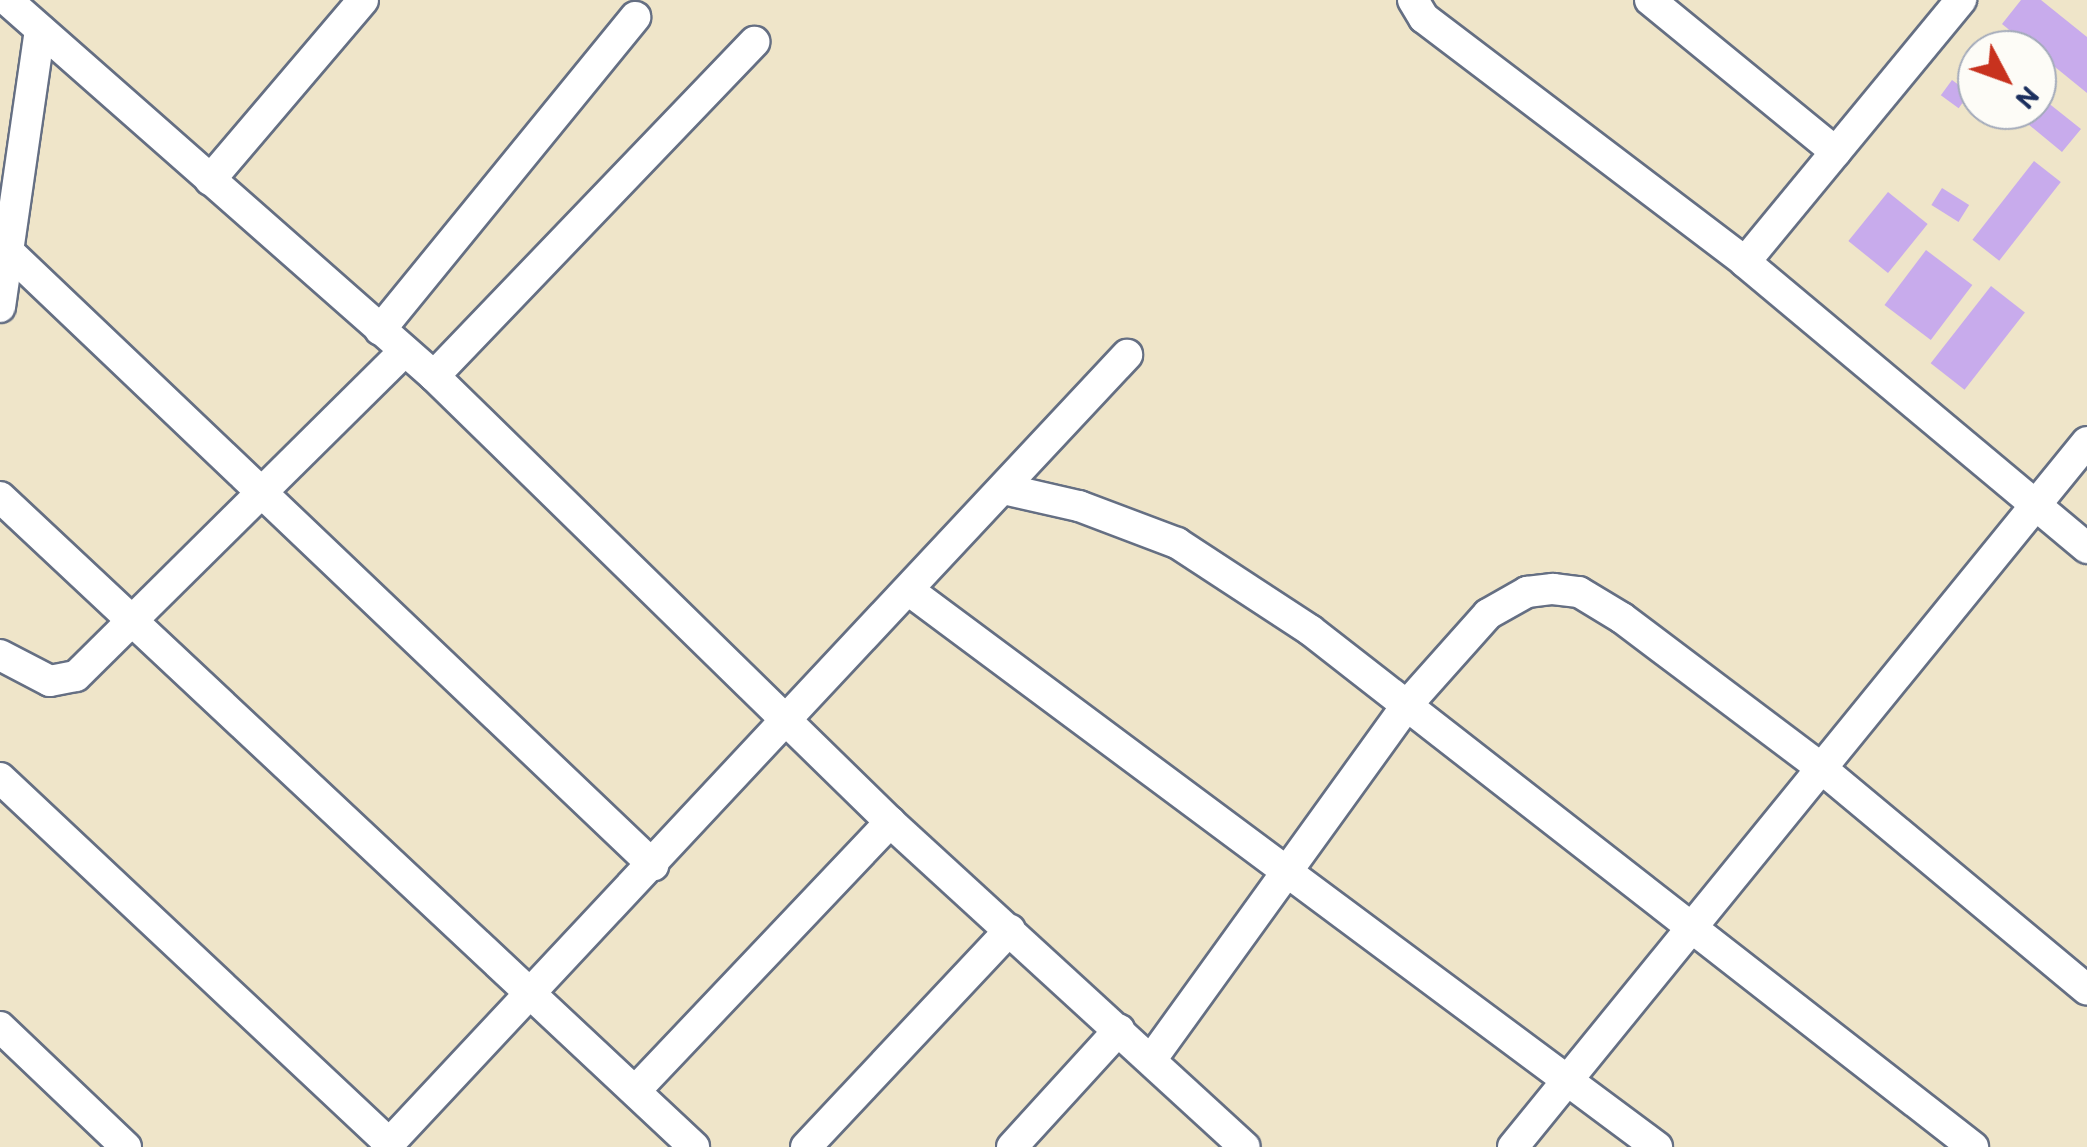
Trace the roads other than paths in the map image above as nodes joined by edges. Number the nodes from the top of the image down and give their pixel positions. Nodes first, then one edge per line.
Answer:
1 (8, 0) edge
2 (1412, 0) edge
3 (1650, 0) edge
4 (1961, 0) edge
5 (343, 7) edge
6 (635, 17) dead end
7 (40, 30) junction
8 (754, 42) dead end
9 (1836, 152) junction
10 (210, 180) junction
11 (8, 251) junction
12 (1745, 262) junction
13 (0, 307) edge
14 (380, 330) junction
15 (404, 351) junction
16 (1128, 356) dead end
17 (434, 376) junction
18 (2087, 442) edge
19 (1004, 490) junction
20 (262, 493) junction
21 (0, 497) edge
22 (2036, 505) junction
23 (2087, 548) edge
24 (912, 592) junction
25 (131, 620) junction
26 (0, 655) edge
27 (1406, 706) junction
28 (787, 723) junction
29 (1822, 768) junction
30 (0, 778) edge
31 (890, 822) junction
32 (653, 865) junction
33 (1288, 872) junction
34 (1691, 928) junction
35 (1010, 930) junction
36 (2087, 990) edge
37 (531, 994) junction
38 (0, 1027) edge
39 (1119, 1030) junction
40 (1150, 1060) junction
41 (1568, 1080) junction
42 (634, 1092) junction
43 (388, 1145) edge
44 (126, 1147) edge
45 (694, 1147) edge
46 (806, 1147) edge
47 (1012, 1147) edge
48 (1246, 1147) edge
49 (1513, 1147) edge
50 (1657, 1147) edge
51 (1972, 1147) edge

1 - 7 street
2 - 12 street
3 - 9 street
4 - 9 street
5 - 10 street
6 - 14 street
7 - 10 street
7 - 11 street
8 - 17 street
9 - 12 street
10 - 14 street
11 - 13 street
11 - 20 street
12 - 22 street
14 - 15 street
15 - 17 street
15 - 20 street
16 - 19 street
17 - 28 street
18 - 22 street
19 - 24 street
19 - 27 street
20 - 25 street
20 - 32 street
21 - 25 street
22 - 23 street
22 - 29 street
24 - 28 street
24 - 33 street
25 - 26 street
25 - 37 street
27 - 29 street
27 - 33 street
27 - 34 street
28 - 31 street
28 - 32 street
29 - 34 street
29 - 36 street
30 - 43 street
31 - 35 street
31 - 42 street
32 - 37 street
33 - 40 street
33 - 41 street
34 - 41 street
34 - 51 street
35 - 39 street
35 - 46 street
37 - 42 street
37 - 43 street
38 - 44 street
39 - 40 street
39 - 47 street
40 - 48 street
41 - 49 street
41 - 50 street
42 - 45 street

